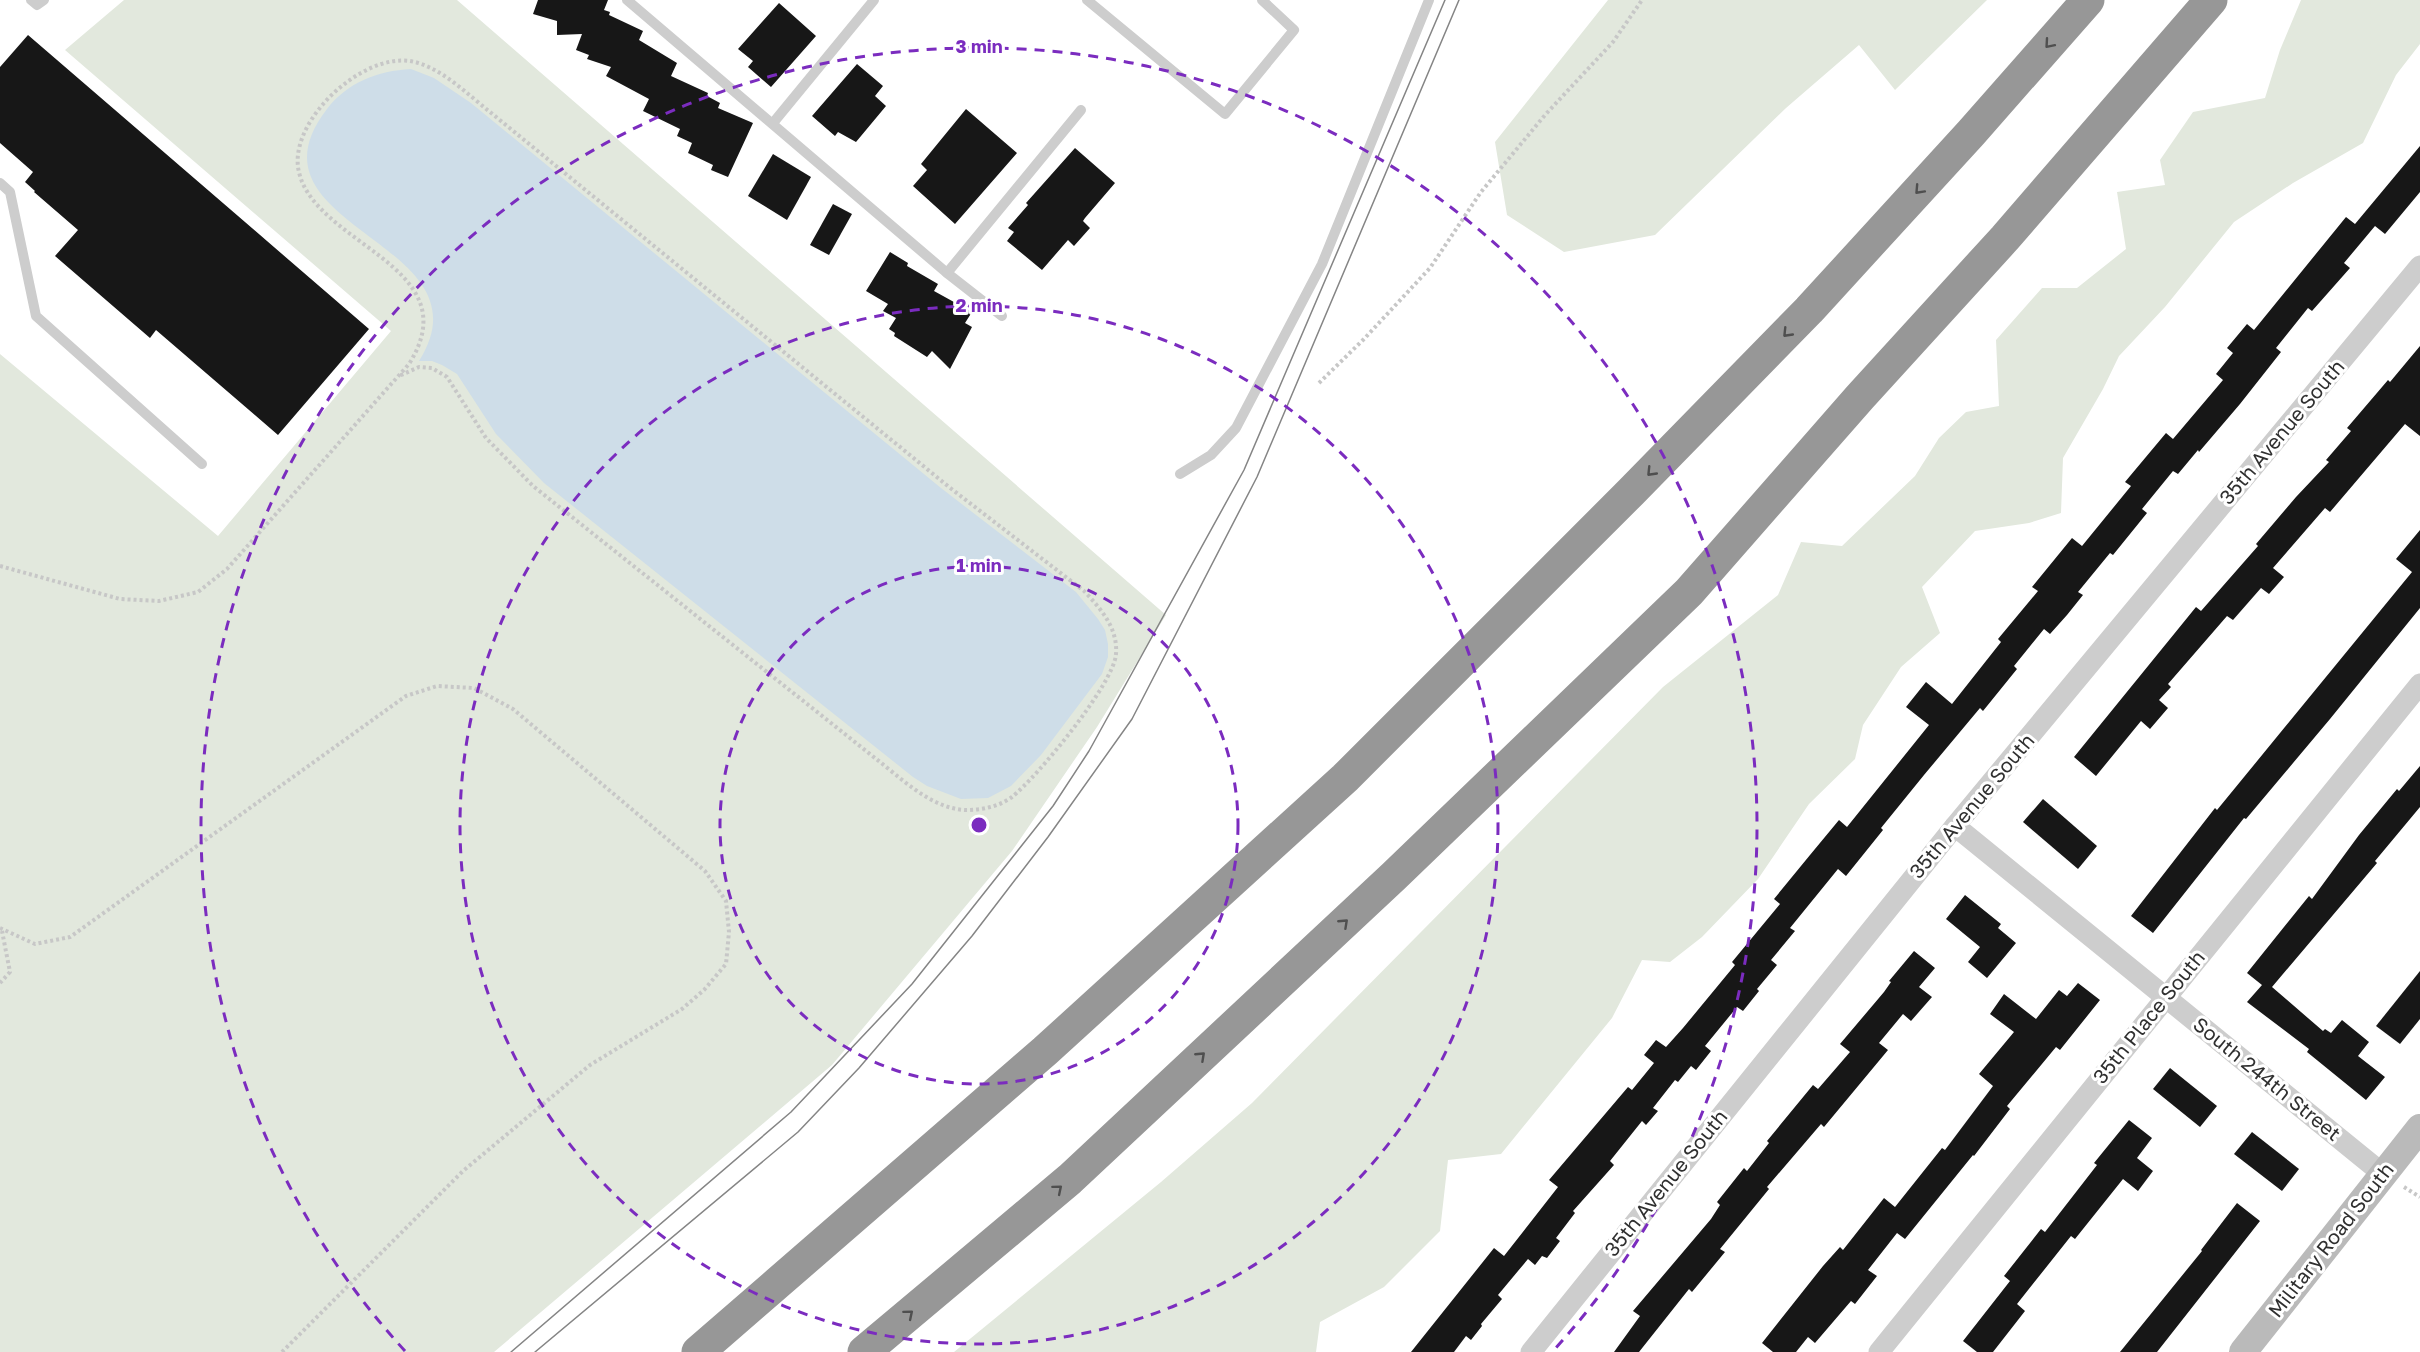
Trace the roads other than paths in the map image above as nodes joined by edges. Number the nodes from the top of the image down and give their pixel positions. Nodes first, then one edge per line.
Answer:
1 (31, 0) edge
2 (44, 0) edge
3 (627, 0) edge
4 (874, 0) edge
5 (1087, 0) edge
6 (1262, 0) edge
7 (1429, 0) edge
8 (2088, 0) edge
9 (2211, 0) edge
10 (1081, 111) dead end
11 (773, 123) junction
12 (0, 183) edge
13 (2420, 266) edge
14 (947, 273) junction
15 (1002, 316) dead end
16 (202, 464) dead end
17 (1180, 474) dead end
18 (2420, 684) edge
19 (1955, 826) junction
20 (2166, 996) junction
21 (2420, 1128) edge
22 (2383, 1174) junction
23 (698, 1352) edge
24 (864, 1352) edge
25 (1531, 1352) edge
26 (1879, 1352) edge
27 (2242, 1352) edge

1 - 2 lane
3 - 11 lane
4 - 11 lane
5 - 6 lane
7 - 17 lane
8 -> 23 highway
24 -> 9 highway
10 - 14 lane
11 - 14 lane
12 - 16 lane
13 - 19 street, 35th Avenue South
14 - 15 lane
18 - 20 street, 35th Place South
19 - 20 street, South 244th Street
19 - 25 street, 35th Avenue South
20 - 22 street, South 244th Street
20 - 26 street, 35th Place South
21 - 22 main road, Military Road South
22 - 27 main road, Military Road South

